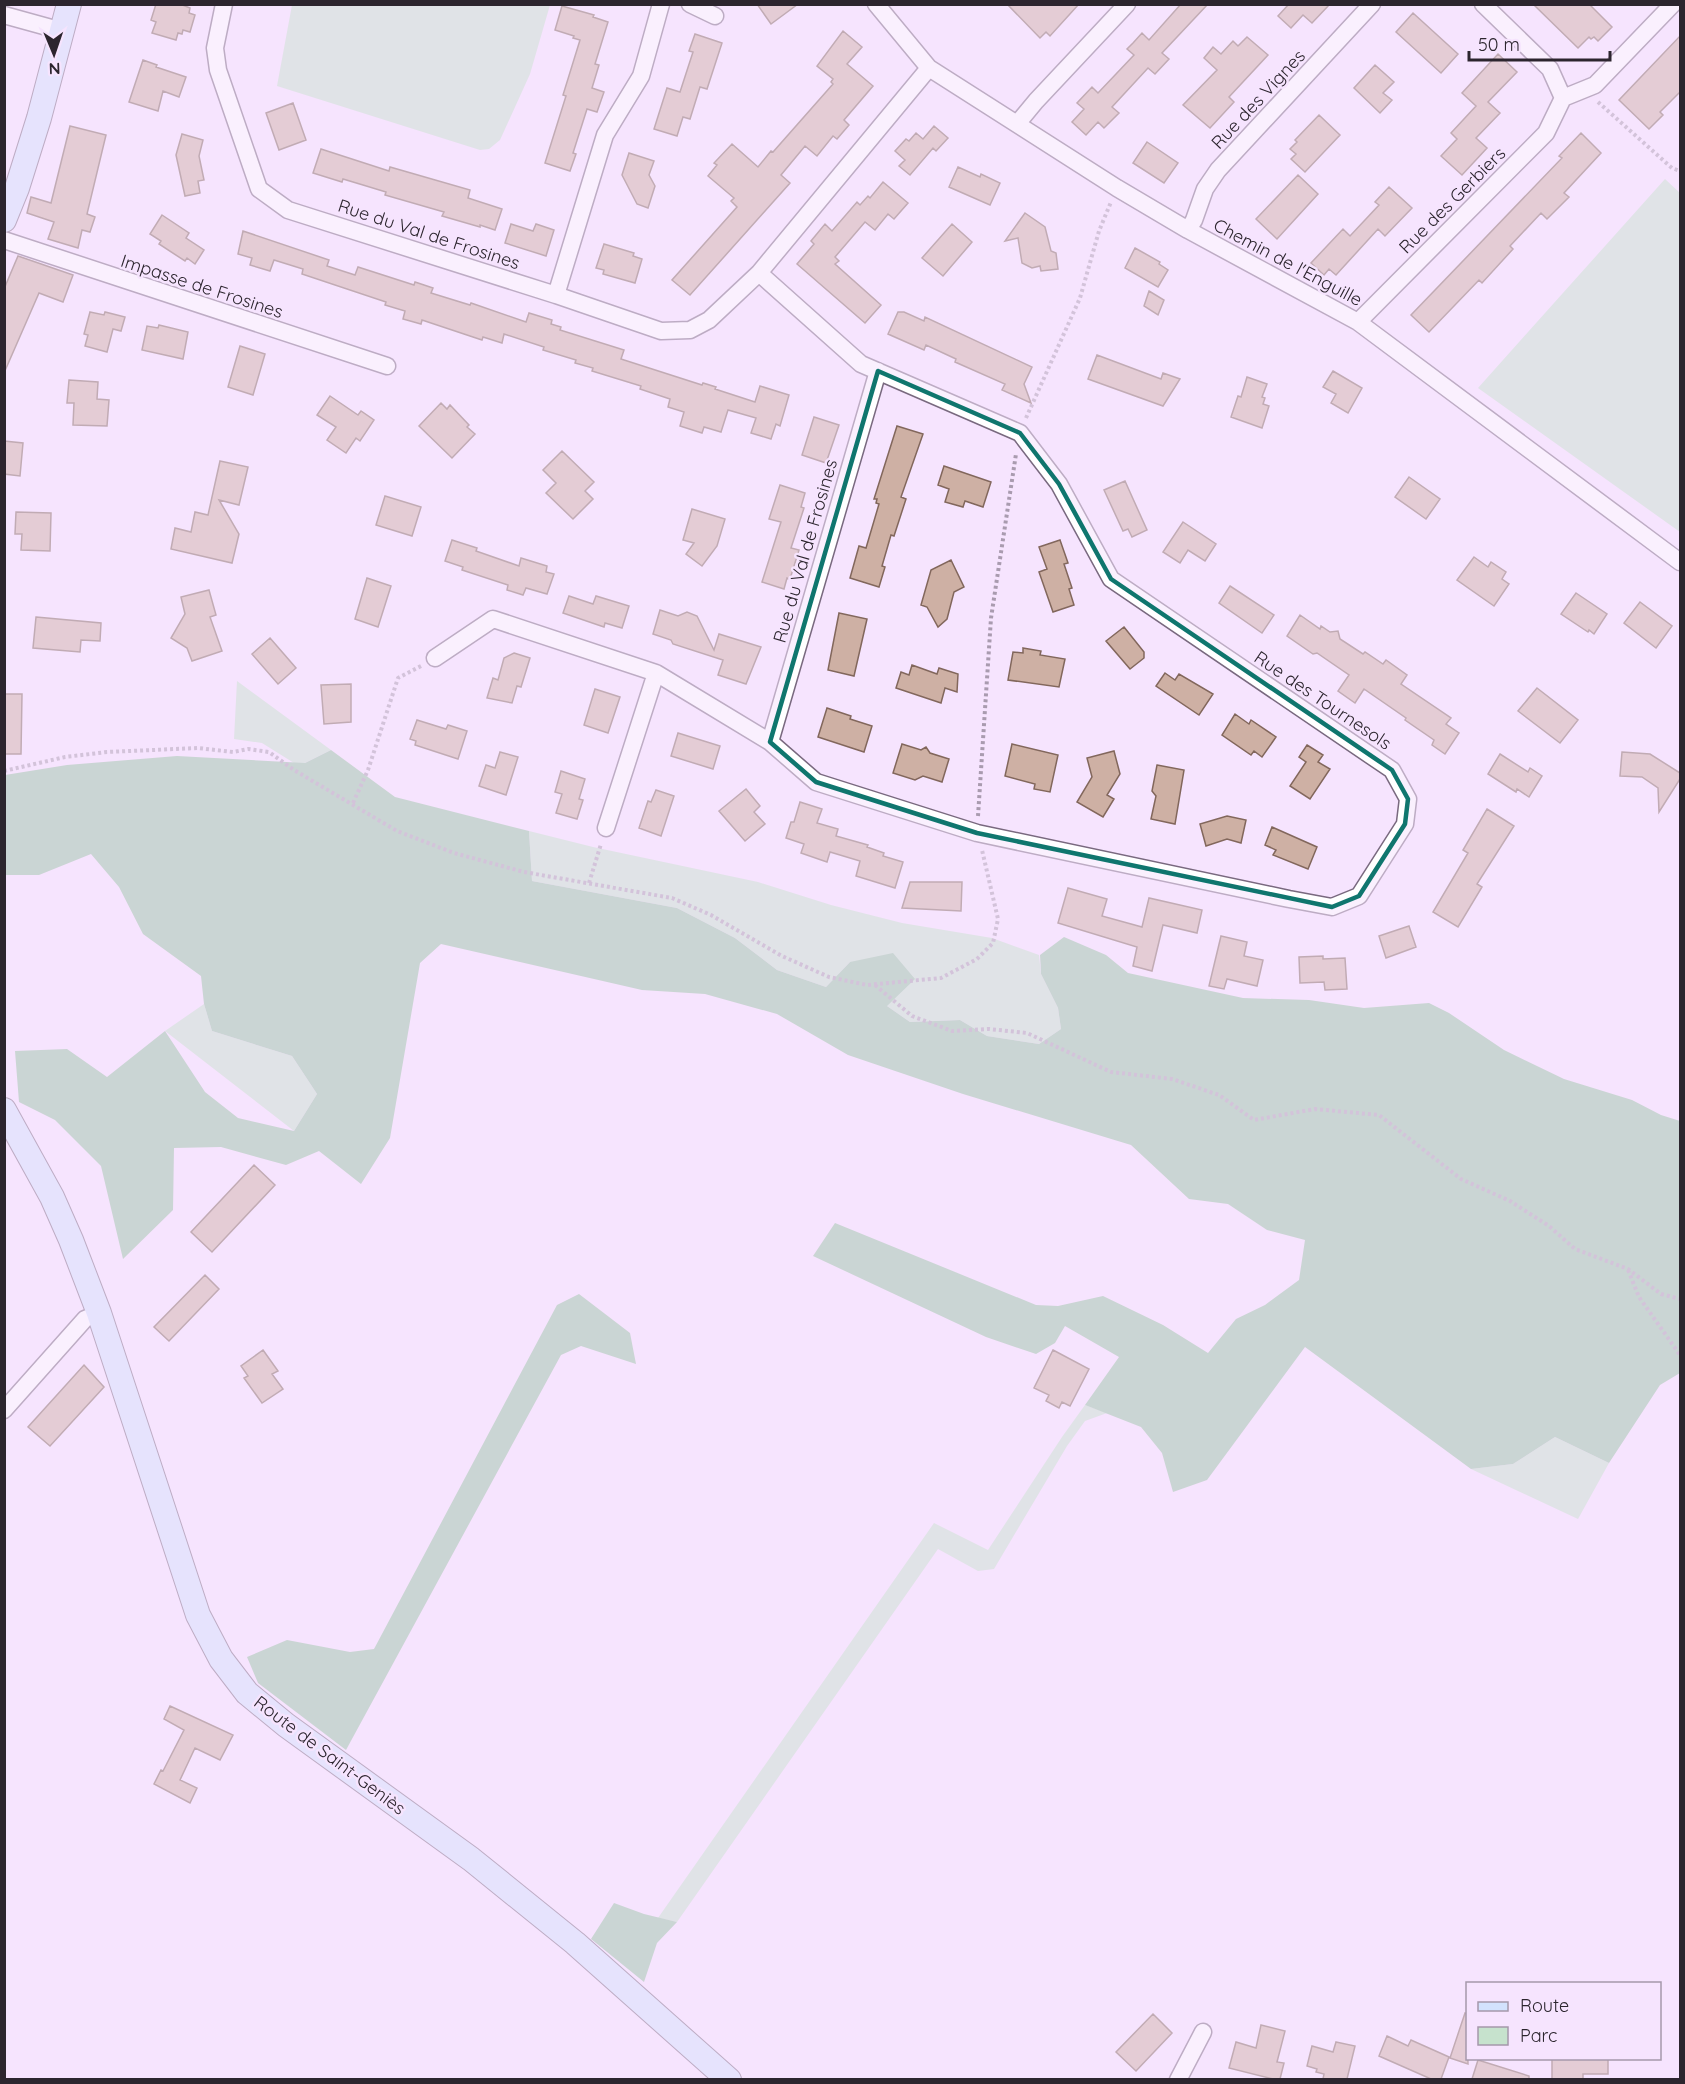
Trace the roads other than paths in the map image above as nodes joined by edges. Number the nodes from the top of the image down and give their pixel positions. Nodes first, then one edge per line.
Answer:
1 (69, 4) edge
2 (224, 4) edge
3 (661, 4) edge
4 (690, 4) edge
5 (876, 4) edge
6 (1127, 4) edge
7 (1372, 4) edge
8 (1483, 4) edge
9 (1673, 4) edge
10 (4, 15) edge
11 (714, 16) dead end
12 (62, 31) junction
13 (929, 68) junction
14 (1563, 98) junction
15 (1017, 124) junction
16 (4, 220) edge
17 (1188, 230) junction
18 (4, 240) edge
19 (759, 273) junction
20 (556, 295) junction
21 (1358, 322) junction
22 (387, 366) dead end
23 (878, 371) junction
24 (1680, 562) edge
25 (435, 658) road end
26 (656, 673) junction
27 (770, 742) junction
28 (606, 828) road end
29 (4, 1110) edge
30 (99, 1313) junction
31 (4, 1410) edge
32 (1203, 2032) dead end
33 (729, 2079) edge
34 (1178, 2079) edge

1 - 12 main road
2 - 20 street, Rue du Val de Frosines
3 - 20 street
4 - 11 street
5 - 13 street, Chemin de l'Enguille
6 - 15 street
7 - 17 street, Rue des Vignes
8 - 14 street
9 - 14 street
10 - 12 street
12 - 16 main road
13 - 15 street, Chemin de l'Enguille
13 - 19 street, Rue du Val de Frosines
14 - 21 street, Rue des Gerbiers
15 - 17 street, Chemin de l'Enguille
17 - 21 street, Chemin de l'Enguille
18 - 22 street, Impasse de Frosines
19 - 20 street, Rue du Val de Frosines
19 - 23 street
21 - 24 street, Chemin de l'Enguille
23 - 27 street, Rue du Val de Frosines
23 - 27 street, Rue des Tournesols
25 - 26 street, Rue des Tournesols
26 - 27 street, Rue des Tournesols
26 - 28 street
29 - 30 main road, Route de Saint-Geniès
30 - 31 street
30 - 33 main road, Route de Saint-Geniès
32 - 34 street

